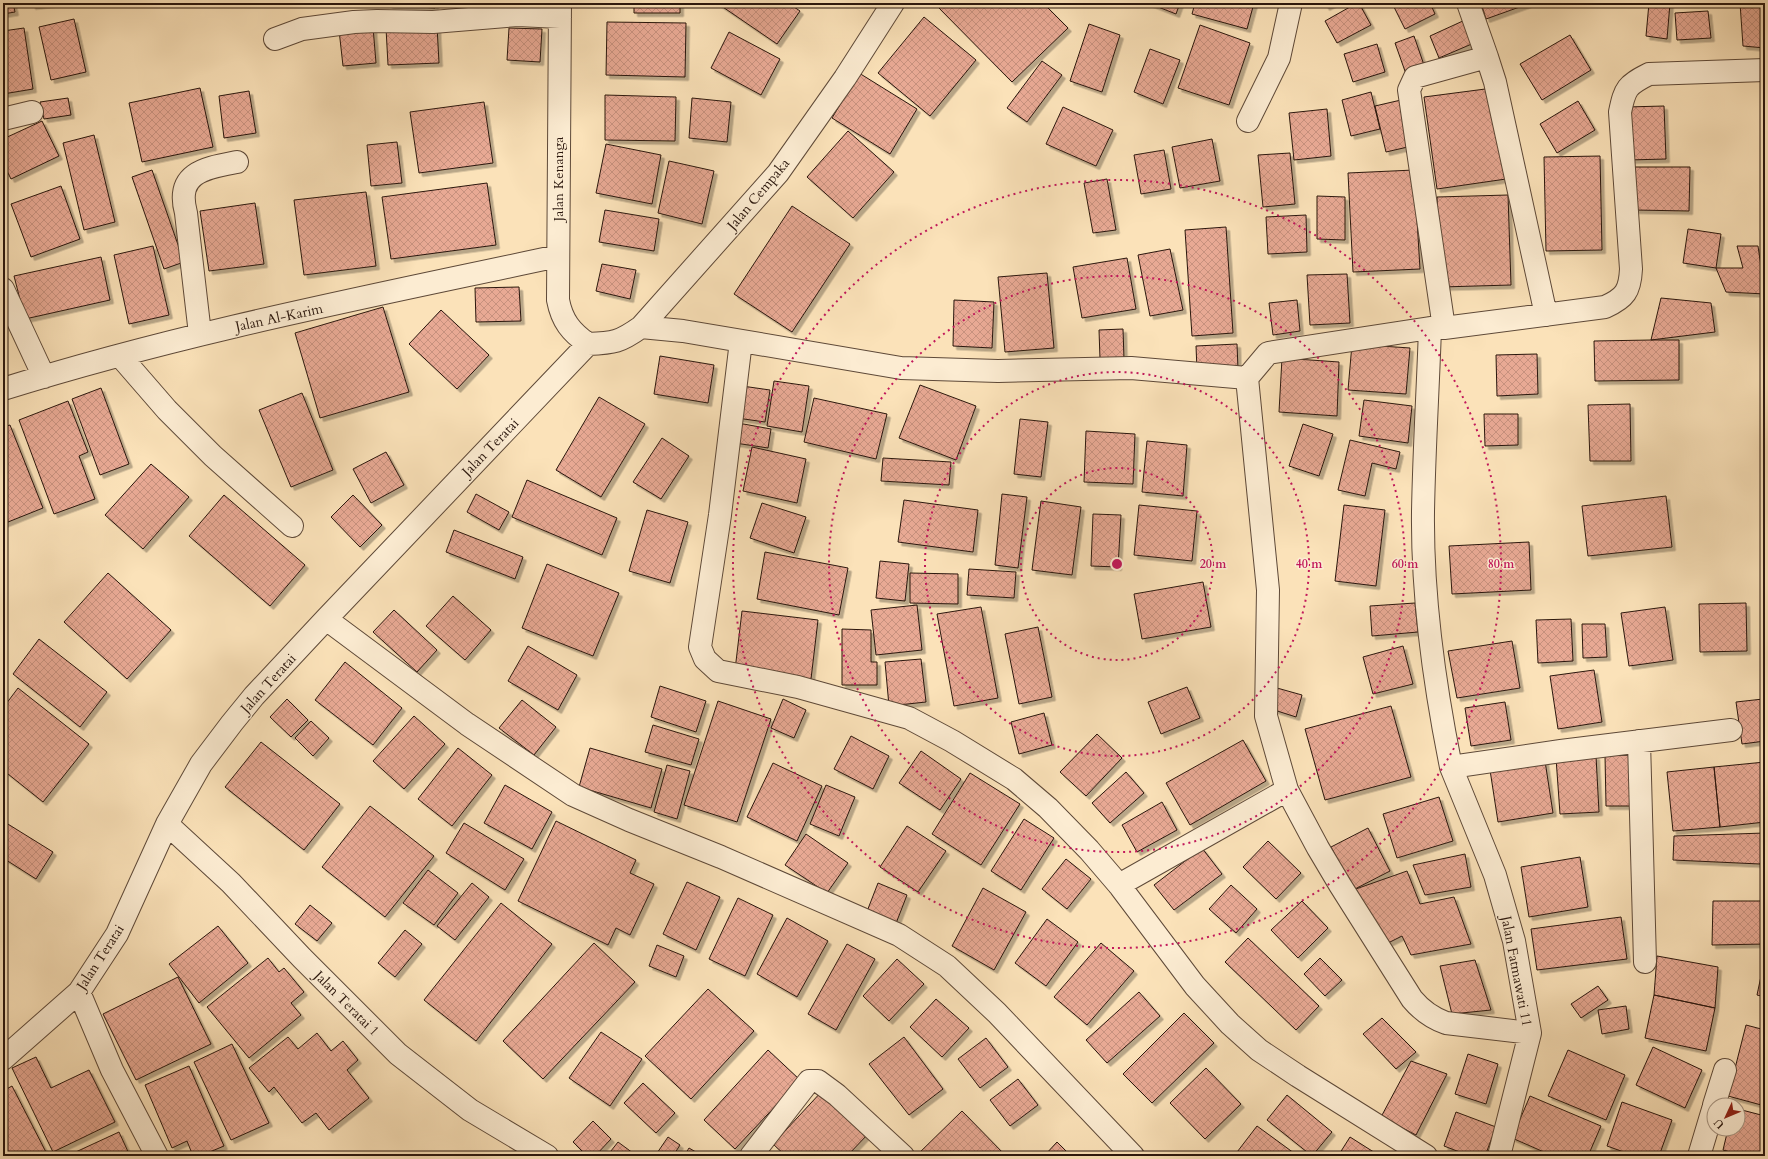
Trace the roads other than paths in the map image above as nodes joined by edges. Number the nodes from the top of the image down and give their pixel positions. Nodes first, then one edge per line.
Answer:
1 (893, 3) edge
2 (1291, 3) edge
3 (1468, 3) edge
4 (560, 10) edge
5 (275, 39) dead end
6 (1487, 57) junction
7 (1765, 70) edge
8 (32, 112) dead end
9 (3, 119) edge
10 (1248, 120) dead end
11 (237, 162) dead end
12 (558, 256) junction
13 (3, 289) edge
14 (1546, 315) junction
15 (641, 327) junction
16 (1437, 328) junction
17 (200, 334) junction
18 (742, 341) junction
19 (588, 344) junction
20 (120, 357) junction
21 (44, 377) junction
22 (1247, 378) junction
23 (3, 390) edge
24 (292, 526) dead end
25 (326, 619) junction
26 (1731, 730) dead end
27 (1639, 741) junction
28 (1451, 767) junction
29 (1287, 790) junction
30 (167, 824) junction
31 (1118, 885) junction
32 (1645, 962) dead end
33 (79, 992) junction
34 (1530, 1034) junction
35 (3, 1059) edge
36 (1725, 1070) dead end
37 (1717, 1097) edge
38 (1706, 1132) edge
39 (157, 1156) edge
40 (547, 1156) edge
41 (751, 1156) edge
42 (903, 1156) edge
43 (1133, 1156) edge
44 (1426, 1156) edge
45 (1499, 1156) edge
46 (1699, 1156) edge

1 - 15 street, Jalan Cempaka
2 - 10 street
3 - 6 street
4 - 5 street
4 - 12 street, Jalan Kenanga
6 - 14 street
6 - 16 street, Jalan Fatmawati 11
7 - 14 street
8 - 9 street
11 - 17 street
12 - 17 street, Jalan Al-Karim
12 - 19 street, Jalan Kenanga
13 - 21 street
14 - 16 street
15 - 18 street
15 - 19 street, Jalan Cempaka
16 - 22 street
16 - 28 street, Jalan Fatmawati 11
17 - 20 street, Jalan Al-Karim
18 - 22 street
18 - 31 street
19 - 25 street, Jalan Teratai
20 - 21 street, Jalan Al-Karim
20 - 24 street
21 - 23 street, Jalan Al-Karim
22 - 29 street
25 - 30 street, Jalan Teratai
25 - 43 street
26 - 27 street
27 - 28 street
27 - 32 street
28 - 34 street, Jalan Fatmawati 11
29 - 31 street
29 - 34 street
30 - 33 street, Jalan Teratai
30 - 40 street, Jalan Teratai 1
31 - 44 street
33 - 35 street, Jalan Teratai
33 - 39 street
34 - 45 street, Jalan Fatmawati 11
36 - 37 street
38 - 46 street
41 - 42 street

